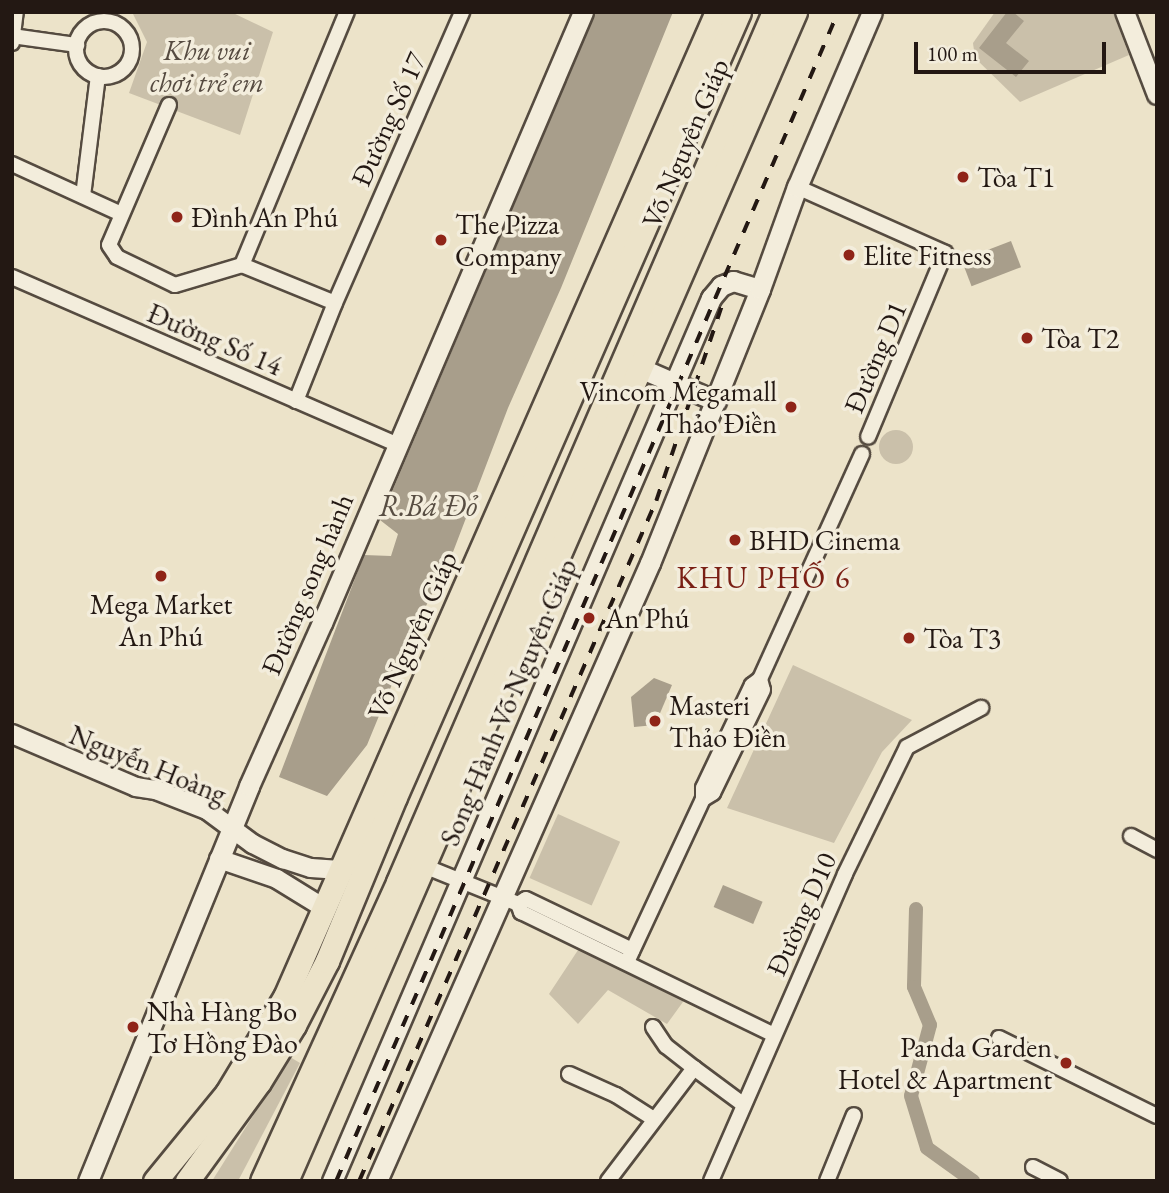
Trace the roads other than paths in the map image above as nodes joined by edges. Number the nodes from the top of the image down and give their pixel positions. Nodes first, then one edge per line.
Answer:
1 (16, 12) edge
2 (347, 12) edge
3 (462, 12) edge
4 (583, 12) edge
5 (717, 12) edge
6 (739, 12) edge
7 (774, 12) edge
8 (795, 12) edge
9 (872, 12) edge
10 (1125, 12) edge
11 (115, 17) edge
12 (13, 36) edge
13 (12, 45) edge
14 (77, 45) junction
15 (98, 76) junction
16 (1157, 95) edge
17 (169, 105) dead end
18 (12, 164) edge
19 (797, 187) junction
20 (83, 197) junction
21 (121, 214) junction
22 (242, 265) junction
23 (12, 277) edge
24 (761, 289) junction
25 (335, 303) junction
26 (640, 368) junction
27 (676, 384) junction
28 (296, 401) junction
29 (716, 401) junction
30 (868, 437) dead end
31 (398, 445) junction
32 (862, 454) dead end
33 (981, 708) dead end
34 (12, 734) edge
35 (232, 828) junction
36 (1131, 836) dead end
37 (1157, 850) edge
38 (219, 859) junction
39 (424, 866) junction
40 (340, 870) junction
41 (461, 881) junction
42 (510, 901) junction
43 (324, 908) junction
44 (629, 956) junction
45 (653, 1027) dead end
46 (774, 1035) junction
47 (999, 1038) dead end
48 (694, 1068) junction
49 (569, 1074) dead end
50 (744, 1105) junction
51 (854, 1115) dead end
52 (1157, 1116) edge
53 (654, 1119) junction
54 (1032, 1167) dead end
55 (88, 1181) edge
56 (155, 1181) edge
57 (187, 1181) edge
58 (262, 1181) edge
59 (286, 1181) edge
60 (332, 1181) edge
61 (377, 1181) edge
62 (608, 1181) edge
63 (711, 1181) edge
64 (827, 1181) edge
65 (1060, 1181) edge

1 - 12 street
2 - 22 street
3 - 25 street, Đường Số 17
4 - 31 main road, Đường song hành
5 - 40 highway, Võ Nguyên Giáp
6 - 57 highway, Võ Nguyên Giáp
7 - 58 highway, Võ Nguyên Giáp
8 - 26 highway, Võ Nguyên Giáp
9 - 19 main road
10 - 16 street
11 - 14 street
11 - 15 street
12 - 13 street
12 - 14 street
14 - 15 street
15 - 20 street
17 - 21 street
18 - 20 street
19 - 24 main road
19 - 30 street, Đường D1
20 - 21 street
21 - 22 street
22 - 25 street
23 - 28 street, Đường Số 14
24 - 27 main road, Song Hành Võ Nguyên Giáp
24 - 29 main road
25 - 28 street, Đường Số 17
26 - 27 main road
26 - 39 highway, Võ Nguyên Giáp
27 - 29 main road
27 - 41 main road, Song Hành Võ Nguyên Giáp
28 - 31 street, Đường Số 14
29 - 42 main road
31 - 35 main road, Đường song hành
32 - 44 street, Đường D1
33 - 46 street, Đường D10
34 - 35 street, Nguyễn Hoàng
35 - 38 main road, Đường song hành
35 - 40 street, Nguyễn Hoàng
36 - 37 street
38 - 43 street
38 - 55 main road, Đường song hành
39 - 41 street
39 - 59 highway, Võ Nguyên Giáp
40 - 43 highway, Võ Nguyên Giáp
41 - 42 street
41 - 60 main road, Song Hành Võ Nguyên Giáp
42 - 44 street
42 - 61 main road
43 - 56 highway, Võ Nguyên Giáp
44 - 46 street
45 - 48 street
46 - 50 street, Đường D10
47 - 52 street
48 - 50 street
48 - 53 street
49 - 53 street
50 - 63 street, Đường D10
51 - 64 street
53 - 62 street
54 - 65 street

